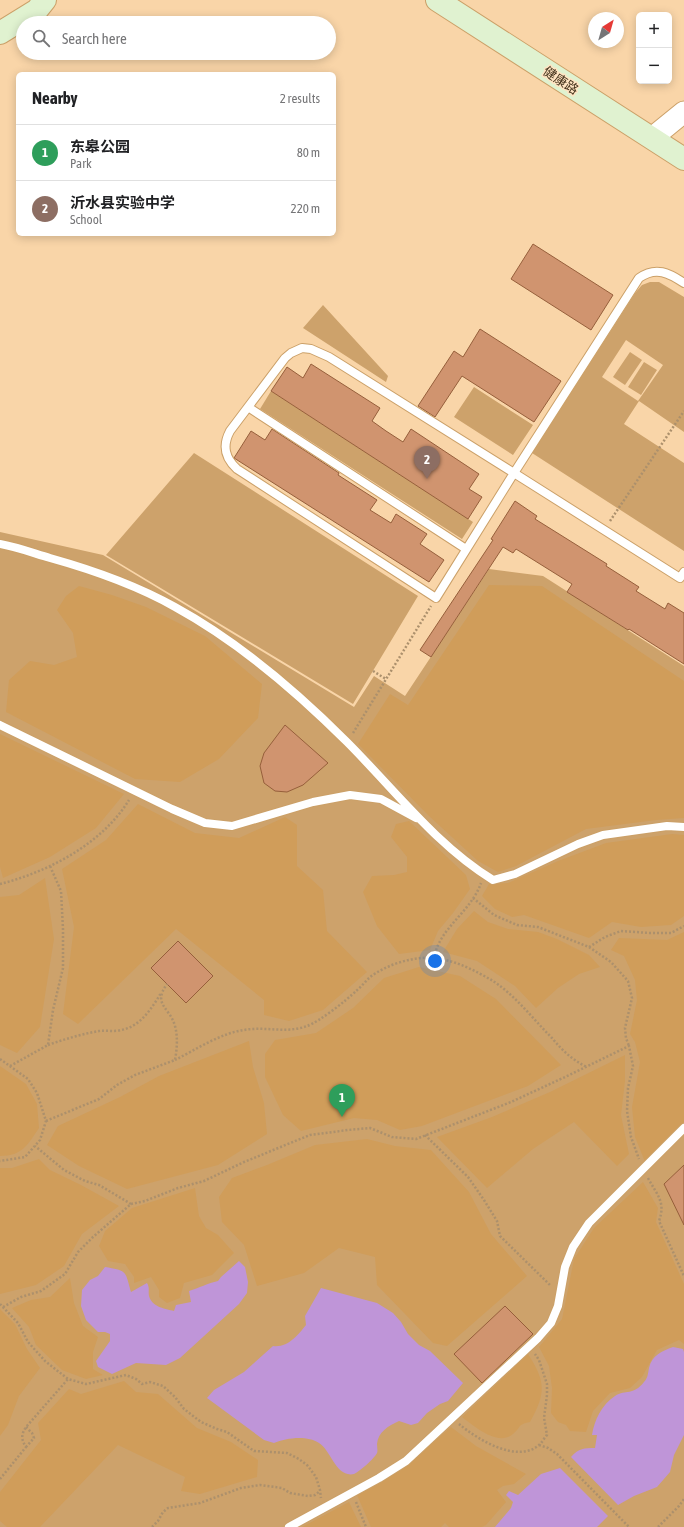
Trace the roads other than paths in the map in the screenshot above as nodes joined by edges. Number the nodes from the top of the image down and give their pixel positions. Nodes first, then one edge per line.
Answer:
1 (437, 0) edge
2 (45, 3) edge
3 (26, 16) edge
4 (16, 22) edge
5 (0, 33) edge
6 (684, 112) edge
7 (652, 138) junction
8 (684, 159) edge
9 (684, 284) edge
10 (248, 407) junction
11 (514, 473) junction
12 (0, 544) edge
13 (466, 549) junction
14 (684, 572) edge
15 (0, 725) edge
16 (426, 824) junction
17 (684, 827) edge
18 (684, 1128) edge
19 (289, 1527) edge

1 - 7 main road, 健康路
2 - 3 main road
4 - 5 main road
6 - 7 street
7 - 8 main road, 健康路
9 - 11 lane
10 - 11 lane
10 - 13 lane
10 - 13 lane
11 - 13 lane
11 - 14 lane
12 - 16 lane
15 - 16 lane
16 - 17 lane
18 - 19 lane

